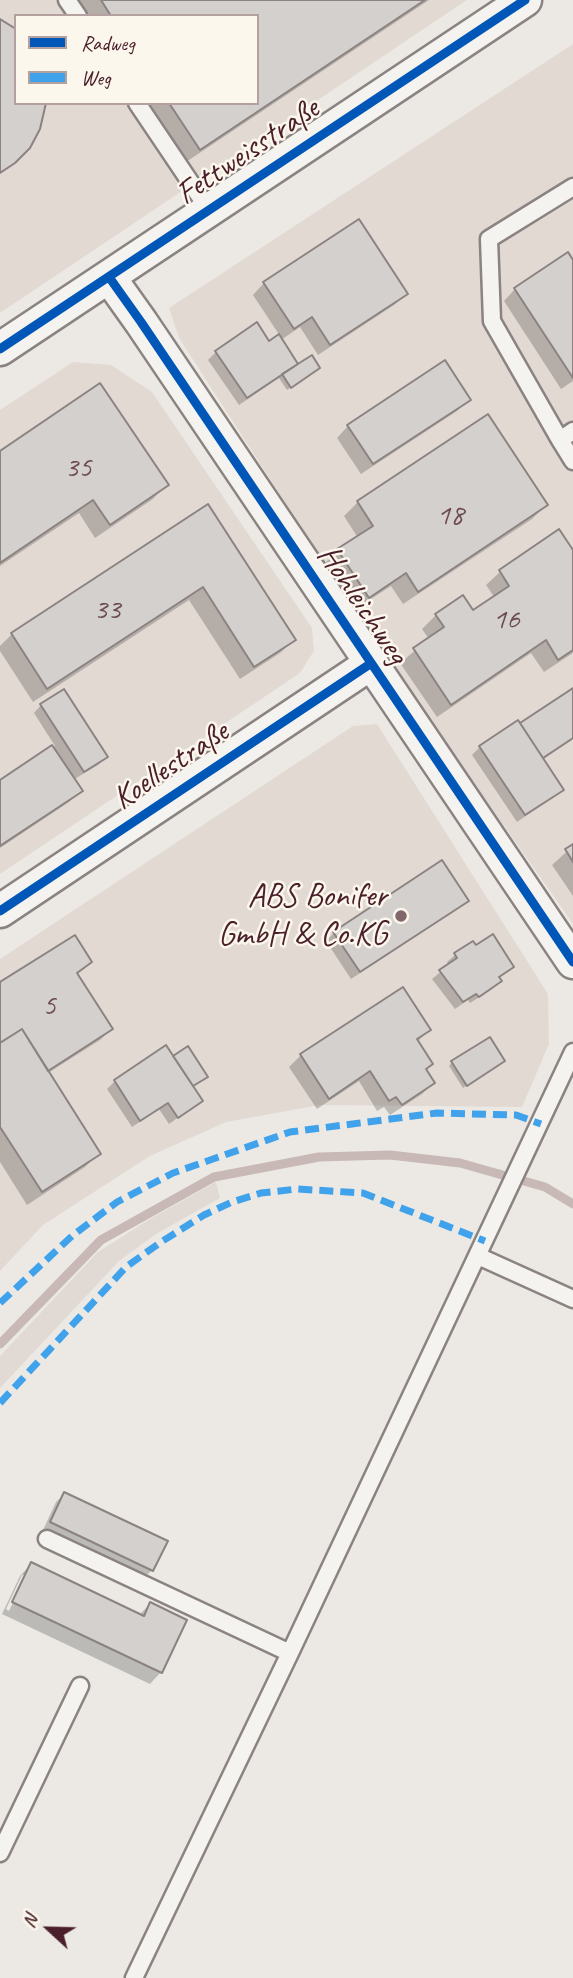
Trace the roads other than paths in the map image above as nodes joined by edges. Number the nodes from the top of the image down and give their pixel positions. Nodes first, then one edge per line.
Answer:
1 (525, 0) edge
2 (138, 105) edge
3 (573, 187) edge
4 (209, 210) junction
5 (109, 277) junction
6 (0, 349) edge
7 (566, 435) edge
8 (573, 461) edge
9 (370, 664) junction
10 (0, 911) edge
11 (573, 962) edge
12 (573, 1052) edge
13 (478, 1256) junction
14 (573, 1299) edge
15 (47, 1539) dead end
16 (290, 1653) junction
17 (80, 1686) dead end
18 (0, 1853) edge
19 (134, 1978) edge

1 - 4 street, Fettweisstraße
2 - 4 lane
3 - 7 lane
4 - 5 street, Fettweisstraße
5 - 6 street, Fettweisstraße
5 - 9 street, Hohleichweg
7 - 8 lane
9 - 10 street, Koellestraße
9 - 11 street, Hohleichweg
12 - 13 lane
13 - 14 lane
13 - 16 lane
15 - 16 lane
16 - 19 lane
17 - 18 lane

